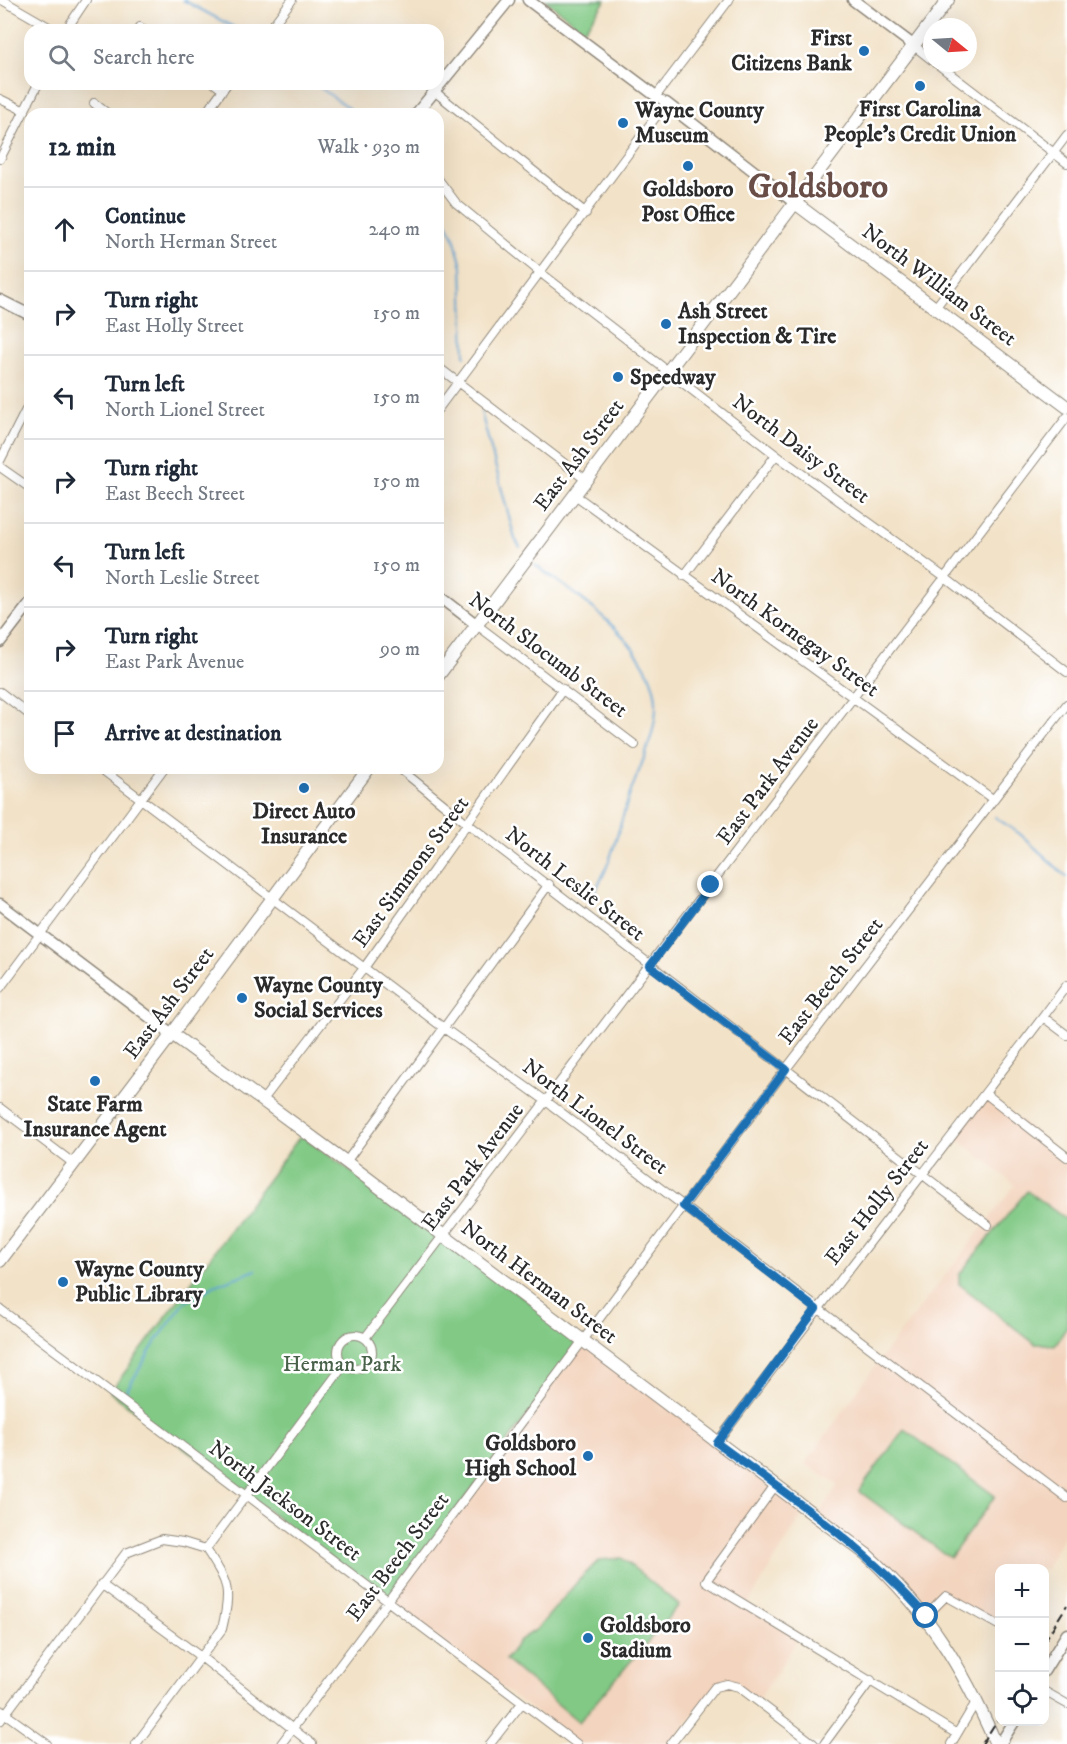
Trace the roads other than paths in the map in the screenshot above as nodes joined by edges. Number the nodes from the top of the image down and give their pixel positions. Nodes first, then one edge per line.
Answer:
1 (2, 0) edge
2 (86, 0) edge
3 (292, 0) edge
4 (509, 0) edge
5 (528, 0) edge
6 (729, 0) edge
7 (852, 0) edge
8 (948, 0) edge
9 (44, 24) edge
10 (70, 24) edge
11 (274, 24) edge
12 (913, 45) junction
13 (923, 53) edge
14 (948, 72) edge
15 (444, 79) edge
16 (35, 90) edge
17 (223, 90) edge
18 (434, 91) joint
19 (656, 96) junction
20 (0, 99) edge
21 (94, 103) dead end
22 (666, 103) junction
23 (26, 108) edge
24 (100, 108) edge
25 (210, 108) edge
26 (421, 108) edge
27 (24, 111) edge
28 (24, 113) edge
29 (1067, 135) edge
30 (1053, 152) junction
31 (0, 159) edge
32 (1067, 163) edge
33 (444, 187) edge
34 (795, 203) junction
35 (586, 213) junction
36 (541, 273) junction
37 (0, 300) edge
38 (935, 308) junction
39 (24, 312) edge
40 (669, 370) junction
41 (444, 372) edge
42 (458, 382) junction
43 (444, 401) edge
44 (1067, 407) edge
45 (24, 414) edge
46 (1067, 417) edge
47 (776, 455) junction
48 (0, 461) edge
49 (0, 467) edge
50 (586, 480) junction
51 (24, 485) edge
52 (574, 495) junction
53 (684, 576) junction
54 (944, 577) junction
55 (444, 600) edge
56 (24, 611) edge
57 (477, 625) junction
58 (0, 642) edge
59 (444, 668) edge
60 (1067, 672) edge
61 (563, 689) junction
62 (0, 692) edge
63 (853, 698) junction
64 (1067, 704) edge
65 (24, 710) edge
66 (635, 746) dead end
67 (108, 774) edge
68 (159, 774) edge
69 (365, 774) edge
70 (406, 774) edge
71 (140, 798) junction
72 (994, 800) junction
73 (468, 824) junction
74 (549, 884) junction
75 (272, 898) junction
76 (0, 904) edge
77 (39, 934) junction
78 (650, 966) junction
79 (364, 968) junction
80 (1067, 985) edge
81 (0, 987) edge
82 (1043, 1017) junction
83 (445, 1029) junction
84 (172, 1034) junction
85 (1067, 1035) edge
86 (786, 1069) junction
87 (986, 1094) junction
88 (262, 1101) junction
89 (546, 1101) junction
90 (0, 1108) edge
91 (1067, 1157) edge
92 (346, 1162) junction
93 (73, 1163) junction
94 (922, 1173) junction
95 (683, 1206) junction
96 (988, 1225) dead end
97 (443, 1237) junction
98 (0, 1261) edge
99 (0, 1309) edge
100 (816, 1309) junction
101 (366, 1338) junction
102 (583, 1341) junction
103 (344, 1365) junction
104 (717, 1443) junction
105 (775, 1486) junction
106 (248, 1496) junction
107 (1067, 1498) edge
108 (206, 1549) junction
109 (101, 1584) junction
110 (388, 1601) junction
111 (926, 1616) junction
112 (995, 1624) edge
113 (1067, 1634) edge
114 (201, 1657) junction
115 (1049, 1663) edge
116 (871, 1680) junction
117 (1049, 1693) edge
118 (976, 1702) junction
119 (522, 1703) junction
120 (1067, 1704) edge
121 (2, 1715) edge
122 (1011, 1726) edge
123 (292, 1729) junction
124 (957, 1734) junction
125 (47, 1744) edge
126 (135, 1744) edge
127 (281, 1744) edge
128 (312, 1744) edge
129 (490, 1744) edge
130 (577, 1744) edge
131 (671, 1744) edge
132 (814, 1744) edge
133 (824, 1744) edge
134 (951, 1744) edge
135 (998, 1744) edge

1 - 9 street
2 - 10 street
3 - 11 street
4 - 15 street
5 - 19 street, North William Street
6 - 19 street
7 - 12 street
8 - 12 main road, East Ash Street
12 - 13 street
12 - 34 main road, East Ash Street
14 - 30 street
16 - 23 street
17 - 25 street
18 - 26 street
18 - 35 street
19 - 22 street, North William Street
20 - 27 street
21 - 24 street
22 - 34 street, North William Street
22 - 35 street
28 - 31 street
29 - 30 street
30 - 32 street
30 - 38 street
33 - 36 street, North Daisy Street
34 - 38 main road, North William Street
34 - 40 main road, East Ash Street
35 - 36 street
36 - 40 street, North Daisy Street
36 - 42 street
37 - 39 street
38 - 44 main road, North William Street
40 - 47 street, North Daisy Street
40 - 50 main road, East Ash Street
41 - 42 street
42 - 43 street
42 - 50 street
45 - 48 street
46 - 54 street, East Park Avenue
47 - 53 street
47 - 54 street, North Daisy Street
49 - 51 street
50 - 52 main road, East Ash Street
52 - 53 street, North Kornegay Street
52 - 57 main road, East Ash Street
53 - 63 street, North Kornegay Street
54 - 60 street, North Daisy Street
54 - 63 street, East Park Avenue
55 - 57 street, North Slocumb Street
56 - 58 street
57 - 59 main road, East Ash Street
57 - 61 street, North Slocumb Street
61 - 66 street, North Slocumb Street
61 - 73 street, East Simmons Street
62 - 65 street
63 - 72 street, North Kornegay Street
63 - 78 street, East Park Avenue
64 - 72 street, East Beech Street
67 - 71 street, North Lionel Street
68 - 71 street
69 - 75 main road, East Ash Street
70 - 73 street, North Leslie Street
71 - 75 street, North Lionel Street
71 - 77 street
72 - 86 street, East Beech Street
73 - 74 street, North Leslie Street
73 - 79 street, East Simmons Street
74 - 78 street, North Leslie Street
74 - 83 street
75 - 79 street, North Lionel Street
75 - 84 main road, East Ash Street
76 - 77 street, North Herman Street
77 - 81 street
77 - 84 street, North Herman Street
78 - 86 street, North Leslie Street
78 - 89 street, East Park Avenue
79 - 83 street, North Lionel Street
79 - 88 street, East Simmons Street
80 - 82 street, East Holly Street
82 - 85 street
82 - 87 street, East Holly Street
83 - 89 street, North Lionel Street
83 - 92 street
84 - 88 main road, North Herman Street
84 - 93 main road, East Ash Street
86 - 94 street, North Leslie Street
86 - 95 street, East Beech Street
87 - 91 street
87 - 94 street, East Holly Street
88 - 92 main road, North Herman Street
89 - 95 street, North Lionel Street
89 - 97 street, East Park Avenue
90 - 93 street
92 - 97 main road, North Herman Street
93 - 98 main road, East Ash Street
94 - 96 street, North Leslie Street
94 - 100 street, East Holly Street
95 - 100 street, North Lionel Street
95 - 102 street, East Beech Street
97 - 101 street, East Park Avenue
97 - 102 main road, North Herman Street
99 - 106 street, North Jackson Street
100 - 104 street, East Holly Street
100 - 107 street, North Lionel Street
101 - 103 street
101 - 103 street
102 - 104 main road, North Herman Street
102 - 110 street, East Beech Street
103 - 106 street
104 - 105 main road, North Herman Street
105 - 111 main road, North Herman Street
105 - 116 street
106 - 108 street
106 - 110 street, North Jackson Street
108 - 109 street
108 - 114 street
109 - 114 street
109 - 121 street
110 - 119 street, North Jackson Street
110 - 123 street, East Beech Street
111 - 112 street
111 - 118 main road, North Herman Street
113 - 115 street
114 - 123 street
114 - 126 street
116 - 124 street
116 - 133 street
117 - 120 street
118 - 124 street
118 - 135 main road, North Herman Street
119 - 129 street
119 - 130 street, North Jackson Street
121 - 125 street
122 - 135 street
123 - 127 street, East Beech Street
123 - 128 street
124 - 134 street
131 - 132 street

